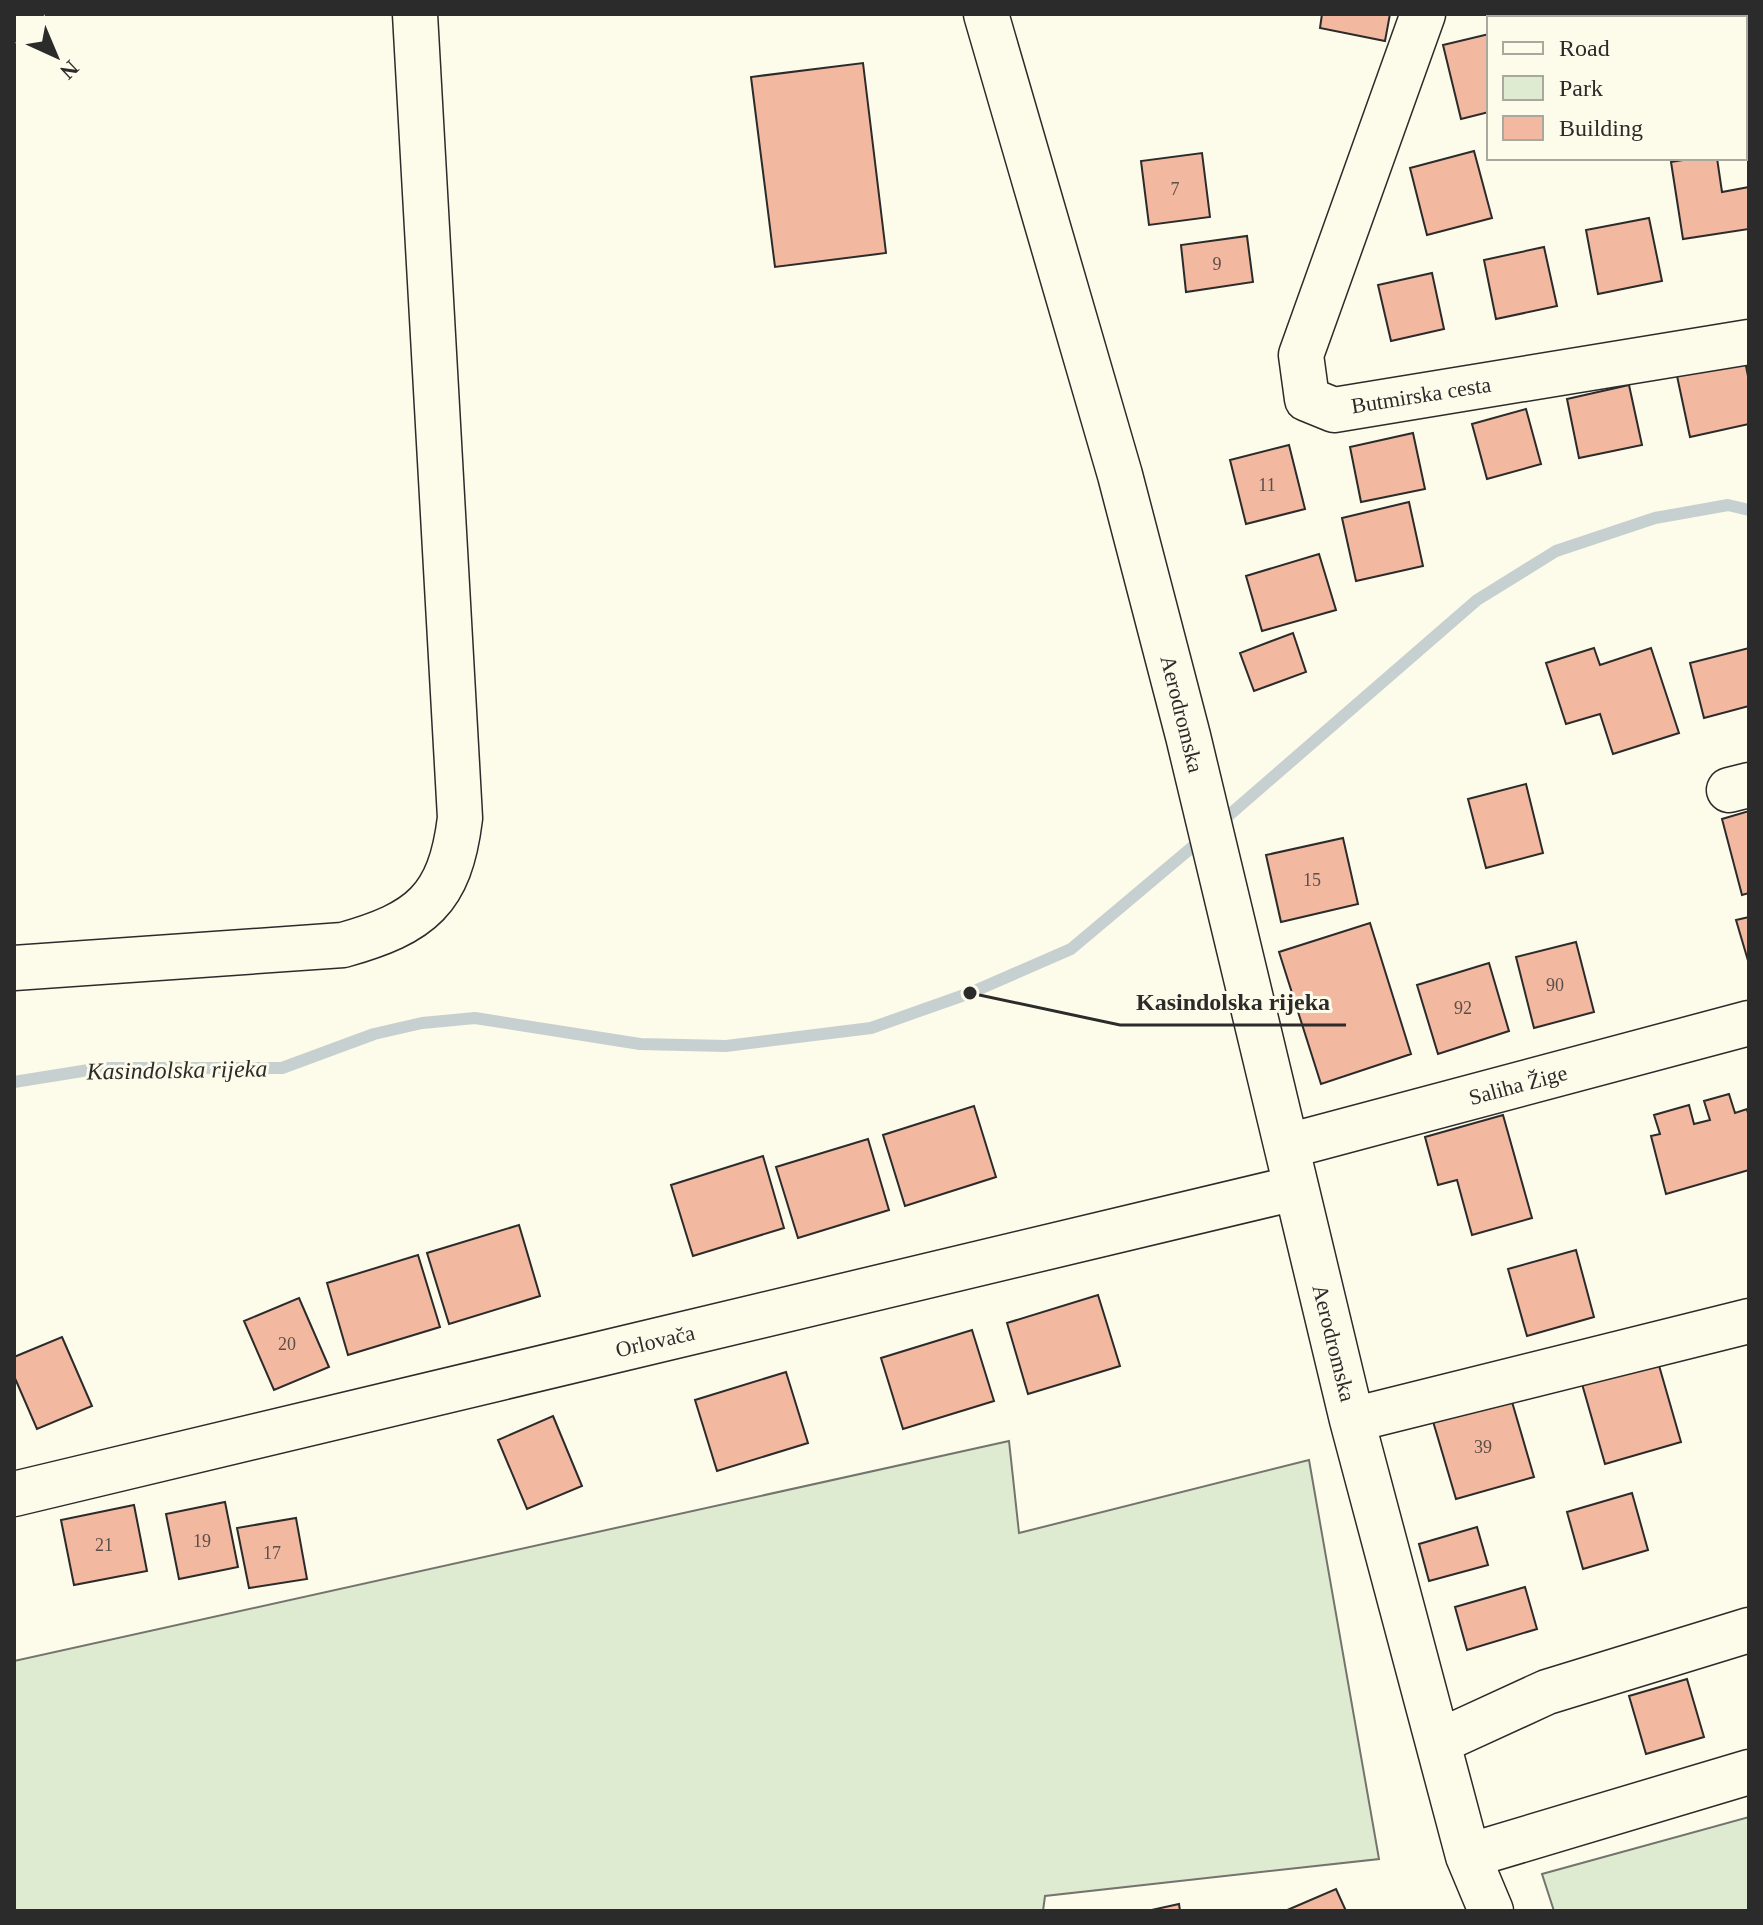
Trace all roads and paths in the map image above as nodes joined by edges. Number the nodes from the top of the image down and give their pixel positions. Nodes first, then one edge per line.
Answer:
1 (415, 14) edge
2 (986, 14) edge
3 (1423, 14) edge
4 (1749, 342) edge
5 (14, 968) edge
6 (1749, 1023) edge
7 (1292, 1167) junction
8 (1749, 1321) edge
9 (1352, 1420) junction
10 (14, 1494) edge
11 (1749, 1630) edge
12 (1438, 1742) junction
13 (1749, 1772) edge
14 (1468, 1856) junction
15 (1491, 1911) edge

1 - 5 street
2 - 7 street, Aerodromska
3 - 4 street, Butmirska cesta
6 - 7 street, Saliha Žige
7 - 9 street, Aerodromska
7 - 10 street, Orlovača
8 - 9 street, Aerodromska
9 - 12 street, Aerodromska
11 - 12 street
12 - 14 street, Aerodromska
13 - 14 street
14 - 15 street, Aerodromska

